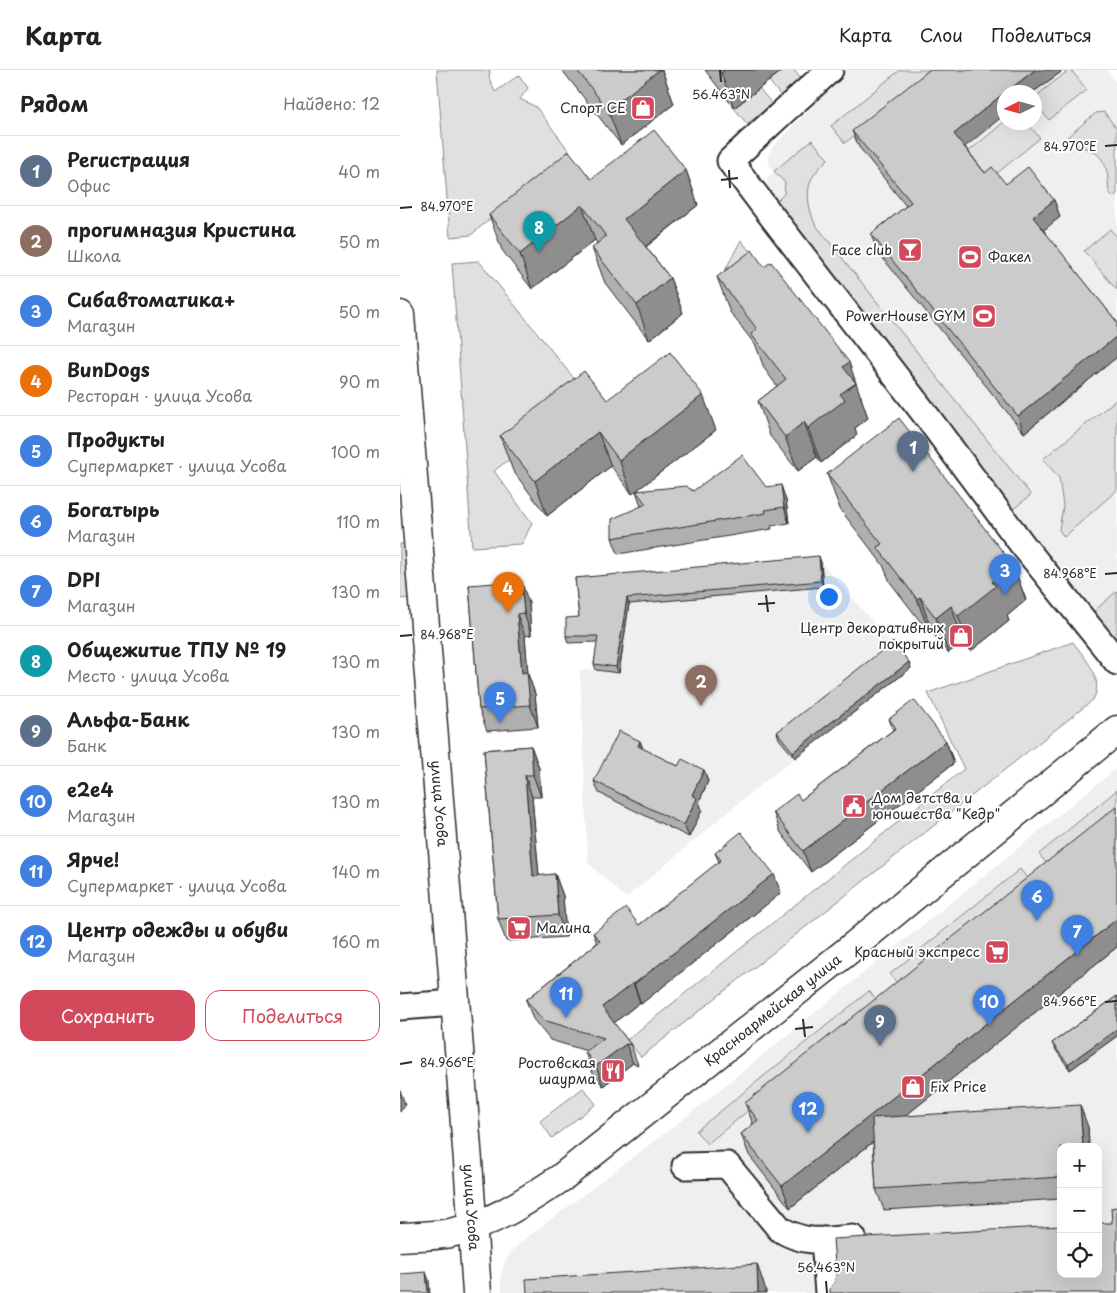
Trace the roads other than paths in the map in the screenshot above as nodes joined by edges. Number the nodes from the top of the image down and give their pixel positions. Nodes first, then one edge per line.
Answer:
1 (830, 70) edge
2 (400, 315) edge
3 (1117, 662) edge
4 (1117, 730) edge
5 (455, 1003) junction
6 (400, 1007) edge
7 (685, 1166) dead end
8 (473, 1227) junction
9 (400, 1237) edge
10 (853, 1238) edge
11 (824, 1240) junction
12 (477, 1293) edge
13 (828, 1293) edge

1 - 3 lane
2 - 5 main road, улица Усова
4 - 8 main road, Красноармейская улица
5 - 6 lane
5 - 8 main road, улица Усова
7 - 11 lane
8 - 9 main road, Красноармейская улица
8 - 12 main road, улица Усова
10 - 11 lane
11 - 13 lane

